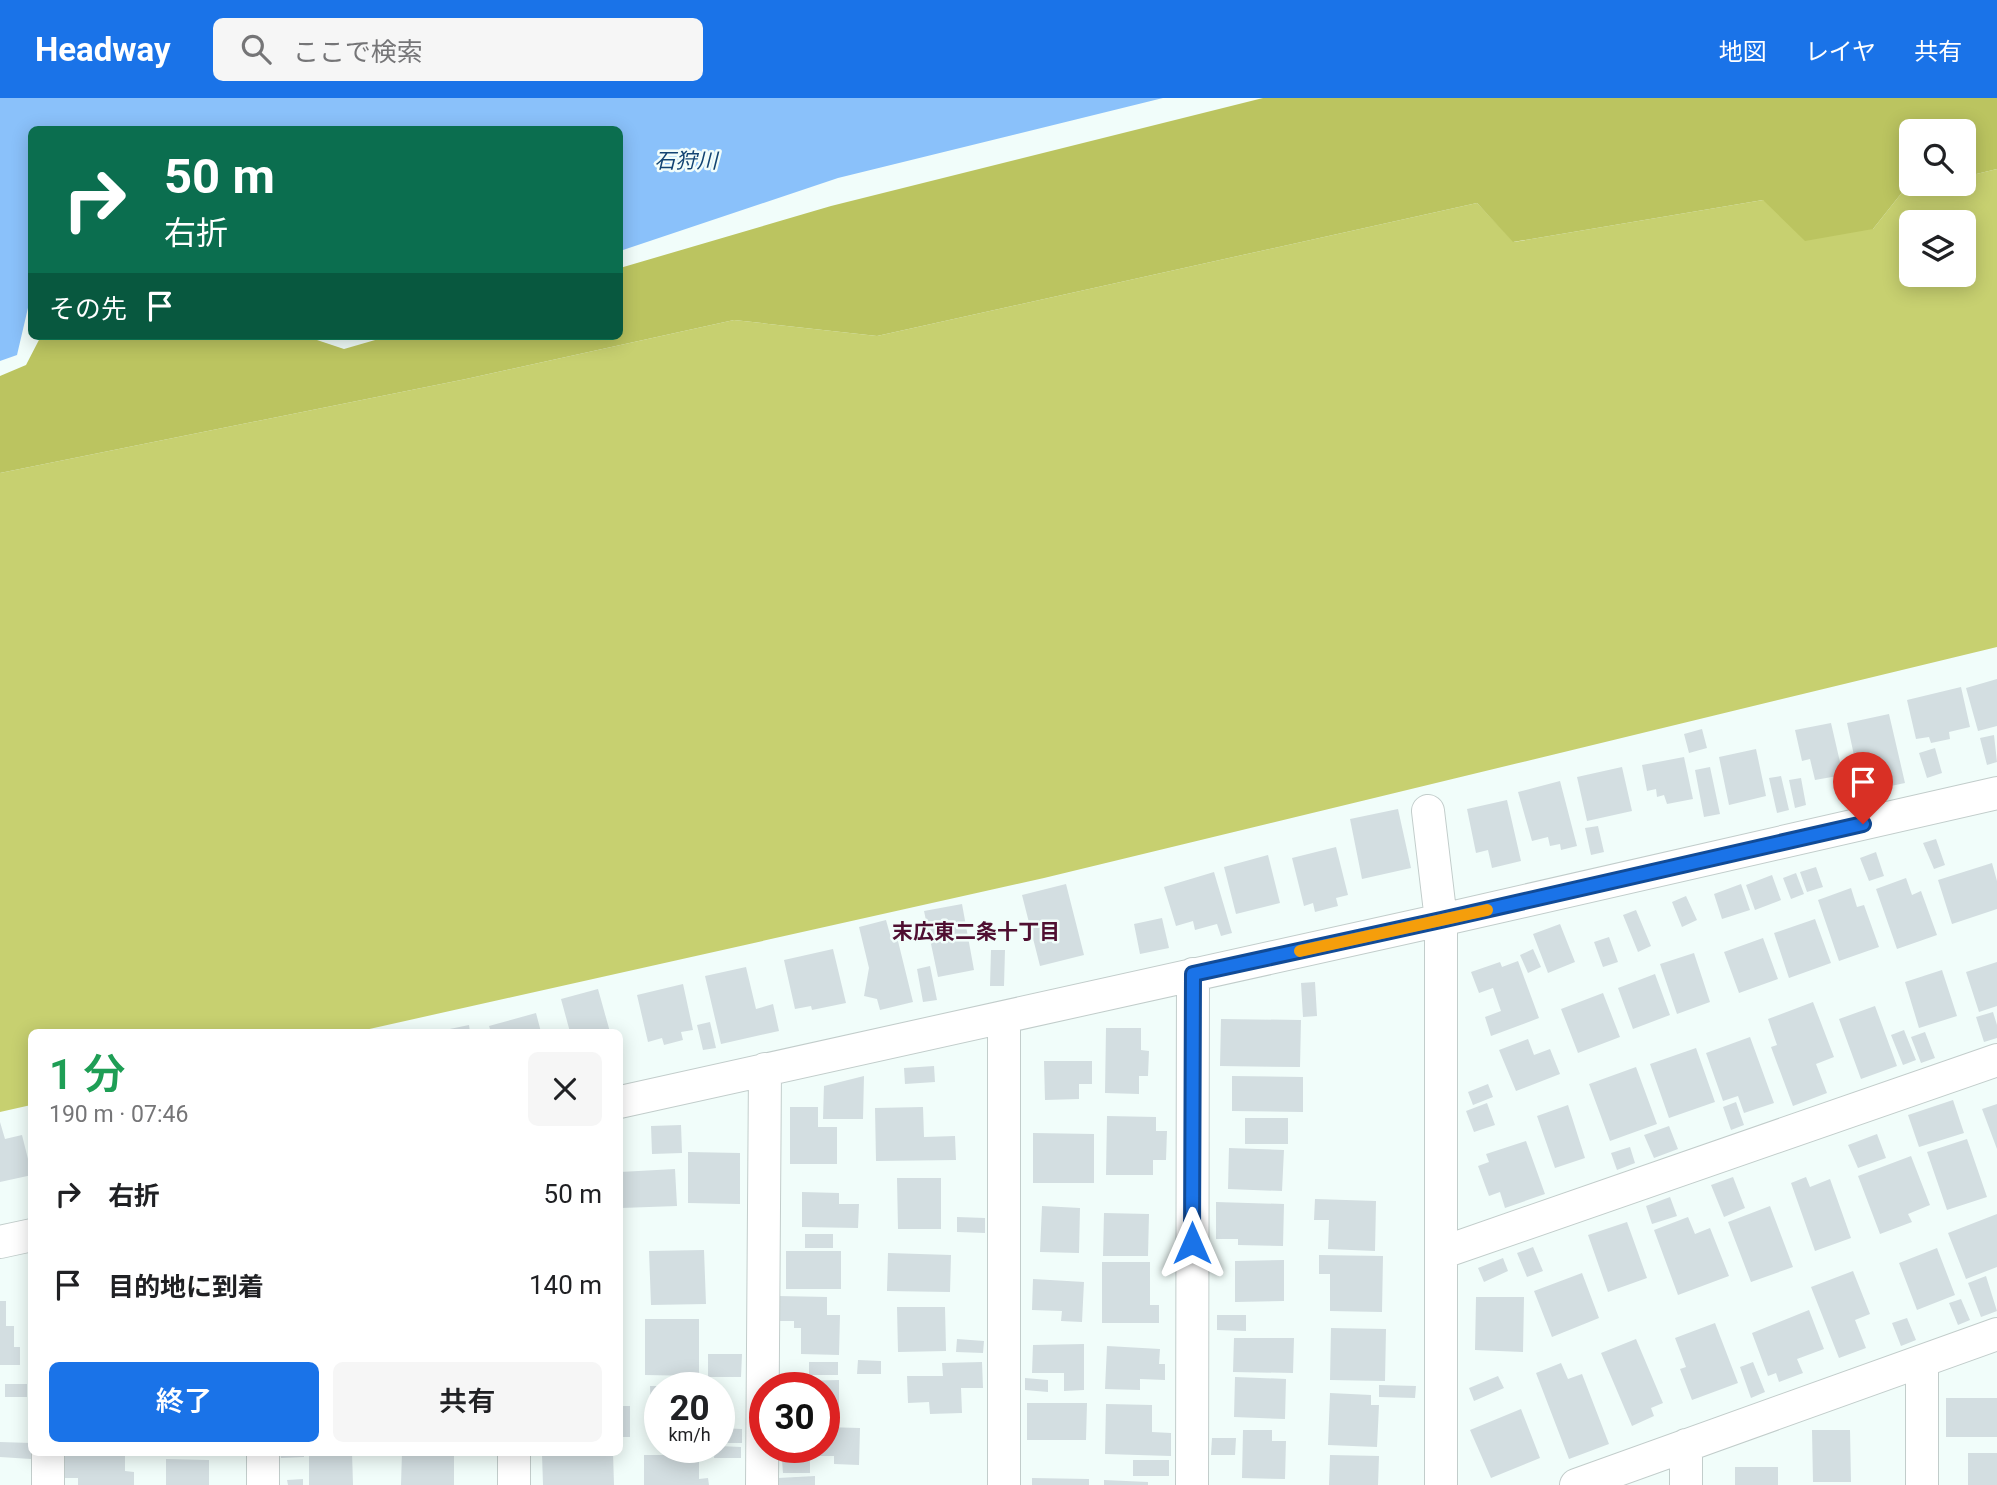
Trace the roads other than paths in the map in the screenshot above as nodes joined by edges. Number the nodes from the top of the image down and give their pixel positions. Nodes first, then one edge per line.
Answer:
1 (1996, 795) edge
2 (1428, 811) dead end
3 (1441, 920) junction
4 (1193, 974) junction
5 (1004, 1017) junction
6 (1997, 1060) edge
7 (765, 1069) junction
8 (623, 1101) edge
9 (28, 1236) edge
10 (0, 1242) edge
11 (1441, 1253) junction
12 (1997, 1334) edge
13 (1922, 1362) junction
14 (1686, 1445) junction
15 (48, 1456) edge
16 (262, 1456) edge
17 (514, 1456) edge
18 (48, 1485) edge
19 (263, 1485) edge
20 (514, 1485) edge
21 (762, 1485) edge
22 (1004, 1485) edge
23 (1192, 1485) edge
24 (1441, 1485) edge
25 (1576, 1485) edge
26 (1686, 1485) edge
27 (1922, 1485) edge

1 - 3 street
2 - 3 street
3 - 4 street
3 - 11 street
4 - 5 street
4 - 23 street
5 - 7 street
5 - 22 street
6 - 11 street
7 - 8 street
7 - 21 street
9 - 10 street
11 - 24 street
12 - 13 street
13 - 14 street
13 - 27 street
14 - 25 street
14 - 26 street
15 - 18 street
16 - 19 street
17 - 20 street

